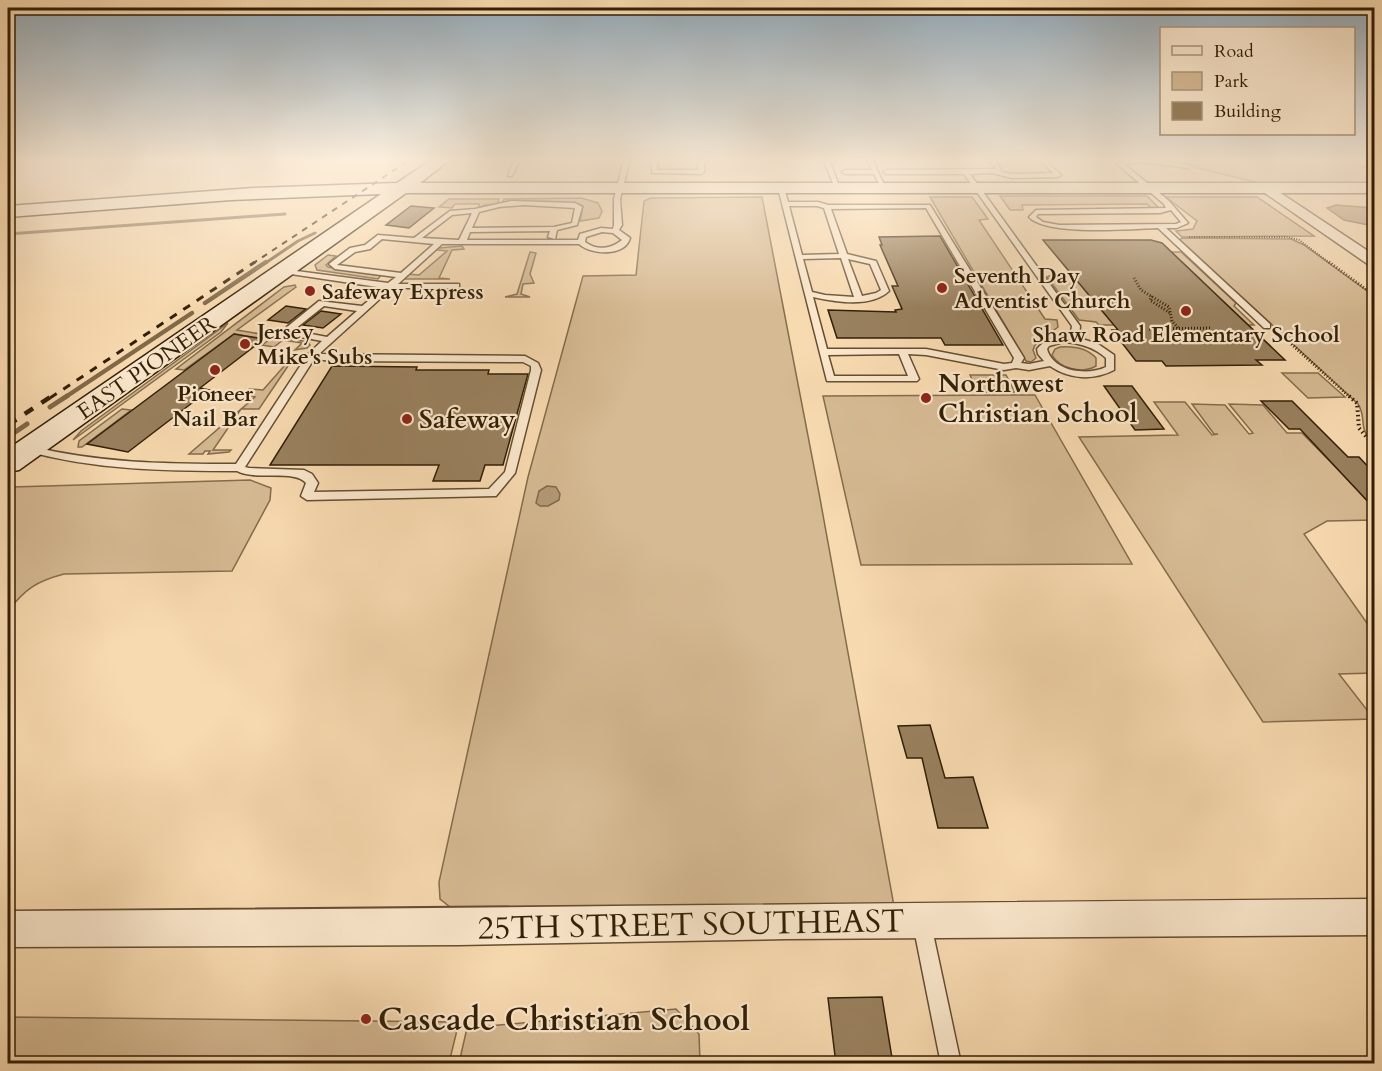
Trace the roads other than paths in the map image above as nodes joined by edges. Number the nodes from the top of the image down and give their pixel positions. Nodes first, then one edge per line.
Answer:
1 (36, 209) edge
2 (372, 209) edge
3 (480, 209) edge
4 (579, 209) edge
5 (618, 209) edge
6 (787, 209) edge
7 (828, 209) edge
8 (930, 209) edge
9 (992, 209) edge
10 (1168, 209) edge
11 (1173, 209) edge
12 (1298, 209) edge
13 (8, 211) edge
14 (476, 211) junction
15 (1160, 226) junction
16 (554, 229) junction
17 (467, 230) junction
18 (615, 231) junction
19 (415, 240) junction
20 (626, 240) junction
21 (638, 240) dead end
22 (440, 242) junction
23 (462, 242) junction
24 (550, 242) junction
25 (580, 242) junction
26 (598, 250) junction
27 (799, 257) junction
28 (844, 257) junction
29 (597, 259) dead end
30 (1374, 261) edge
31 (284, 271) junction
32 (402, 275) junction
33 (390, 286) junction
34 (456, 286) dead end
35 (808, 293) junction
36 (858, 298) junction
37 (364, 309) junction
38 (1270, 326) road end
39 (1074, 339) junction
40 (329, 340) junction
41 (902, 351) junction
42 (823, 352) junction
43 (311, 356) junction
44 (1050, 363) junction
45 (1016, 365) junction
46 (28, 448) junction
47 (8, 463) edge
48 (239, 468) junction
49 (1374, 917) edge
50 (921, 920) junction
51 (8, 929) edge
52 (951, 1064) edge

1 - 13 main road
2 - 31 main road, EAST PIONEER
3 - 14 lane
4 - 16 lane
5 - 18 lane
6 - 27 lane
7 - 28 lane
8 - 45 lane
9 - 39 lane
10 - 15 lane
11 - 15 lane
12 - 30 street
14 - 17 lane
14 - 19 lane
15 - 38 lane
16 - 17 lane
16 - 24 lane
17 - 23 lane
18 - 20 lane
18 - 25 lane
19 - 22 lane
19 - 32 lane
20 - 21 lane
20 - 26 lane
22 - 23 lane
22 - 32 lane
23 - 24 lane
24 - 25 lane
25 - 26 lane
26 - 29 lane
27 - 28 lane
27 - 35 lane
28 - 36 lane
28 - 36 lane
31 - 33 lane
31 - 46 main road, EAST PIONEER
32 - 33 lane
33 - 34 lane
33 - 37 lane
35 - 36 lane
35 - 42 lane
37 - 40 lane
37 - 40 lane
39 - 44 lane
39 - 44 lane
40 - 43 lane
41 - 42 lane
41 - 42 lane
41 - 45 lane
43 - 48 lane
43 - 48 lane
44 - 45 lane
46 - 47 main road, EAST PIONEER
46 - 48 lane
49 - 50 street, 25TH STREET SOUTHEAST
50 - 51 street, 25TH STREET SOUTHEAST
50 - 52 lane

